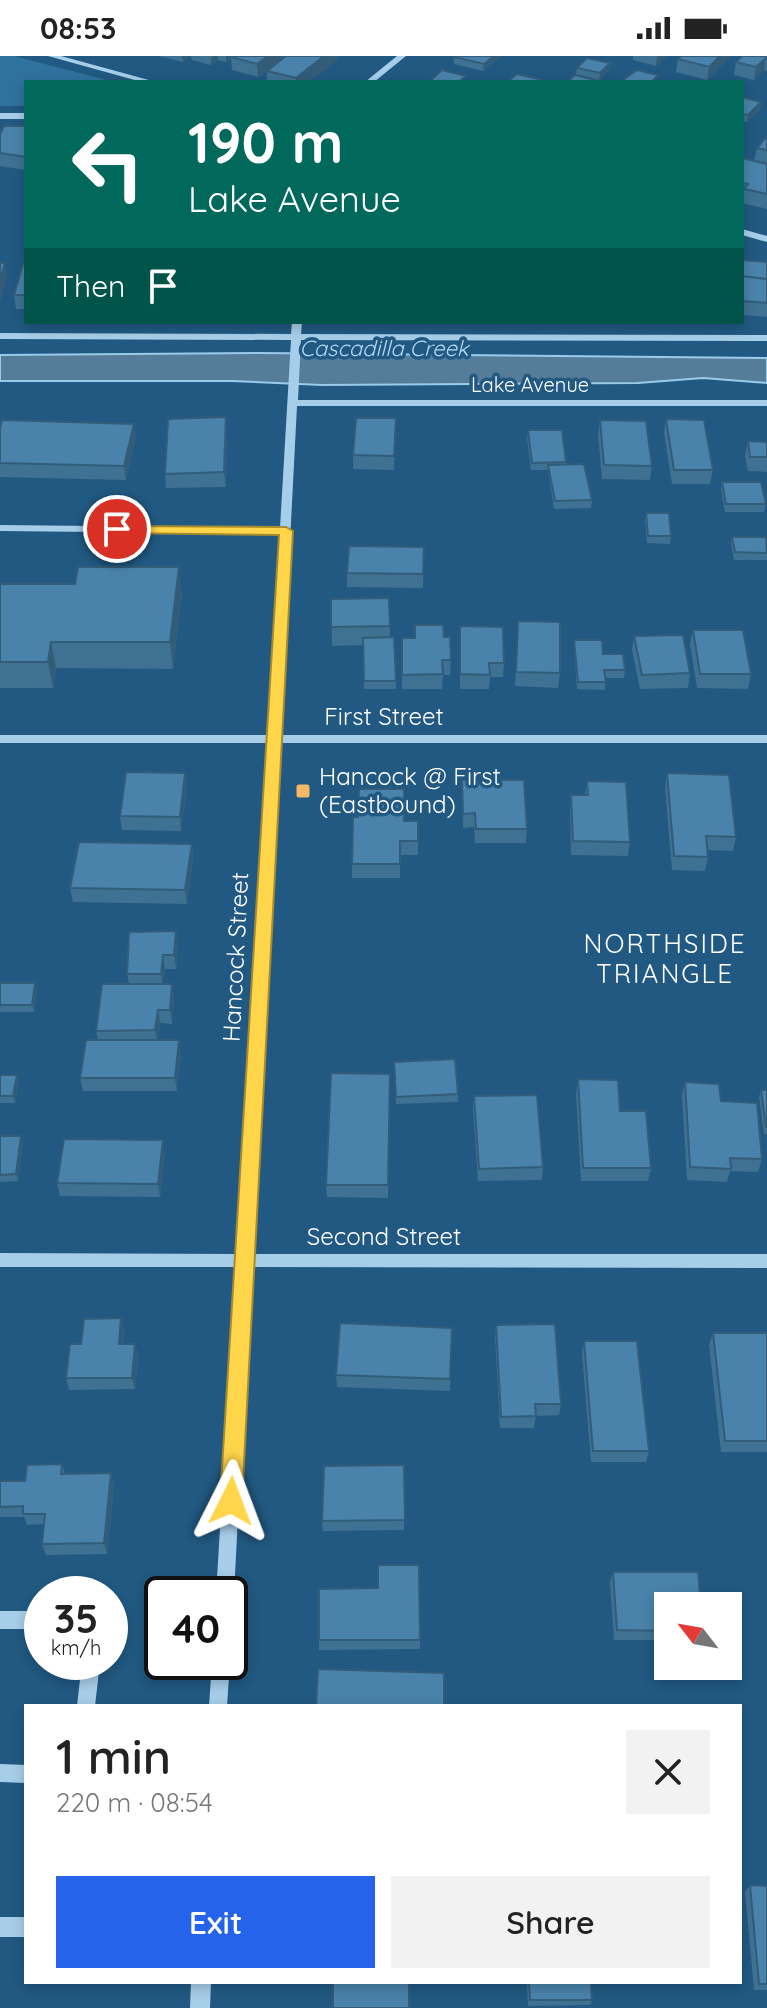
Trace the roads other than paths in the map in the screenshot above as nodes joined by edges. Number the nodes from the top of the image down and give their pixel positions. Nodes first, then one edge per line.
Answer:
1 (52, 56) edge
2 (402, 56) edge
3 (144, 80) edge
4 (372, 80) edge
5 (0, 116) edge
6 (24, 116) edge
7 (744, 233) edge
8 (767, 239) edge
9 (297, 324) edge
10 (0, 336) edge
11 (296, 336) junction
12 (767, 338) edge
13 (293, 397) junction
14 (767, 403) edge
15 (0, 528) edge
16 (286, 531) junction
17 (0, 739) edge
18 (274, 739) junction
19 (767, 739) edge
20 (0, 1260) edge
21 (245, 1260) junction
22 (767, 1261) edge
23 (226, 1576) edge
24 (0, 1620) edge
25 (24, 1620) edge
26 (89, 1680) edge
27 (220, 1680) edge
28 (86, 1704) edge
29 (218, 1704) edge
30 (0, 1773) edge
31 (24, 1774) edge
32 (0, 1927) edge
33 (24, 1927) edge
34 (201, 1984) edge
35 (200, 2008) edge

1 - 3 street
2 - 4 street
5 - 6 street
7 - 8 street
9 - 11 street, Hancock Street
10 - 11 street
11 - 12 street
11 - 13 street, Hancock Street
13 - 14 street, Lake Avenue
13 - 16 street, Hancock Street
15 - 16 street
16 - 18 street, Hancock Street
17 - 18 street, First Street
18 - 19 street, First Street
18 - 21 street, Hancock Street
20 - 21 street, Second Street
21 - 22 street, Second Street
21 - 23 street, Hancock Street
24 - 25 street
26 - 28 street
27 - 29 street
30 - 31 street
32 - 33 street
34 - 35 street

